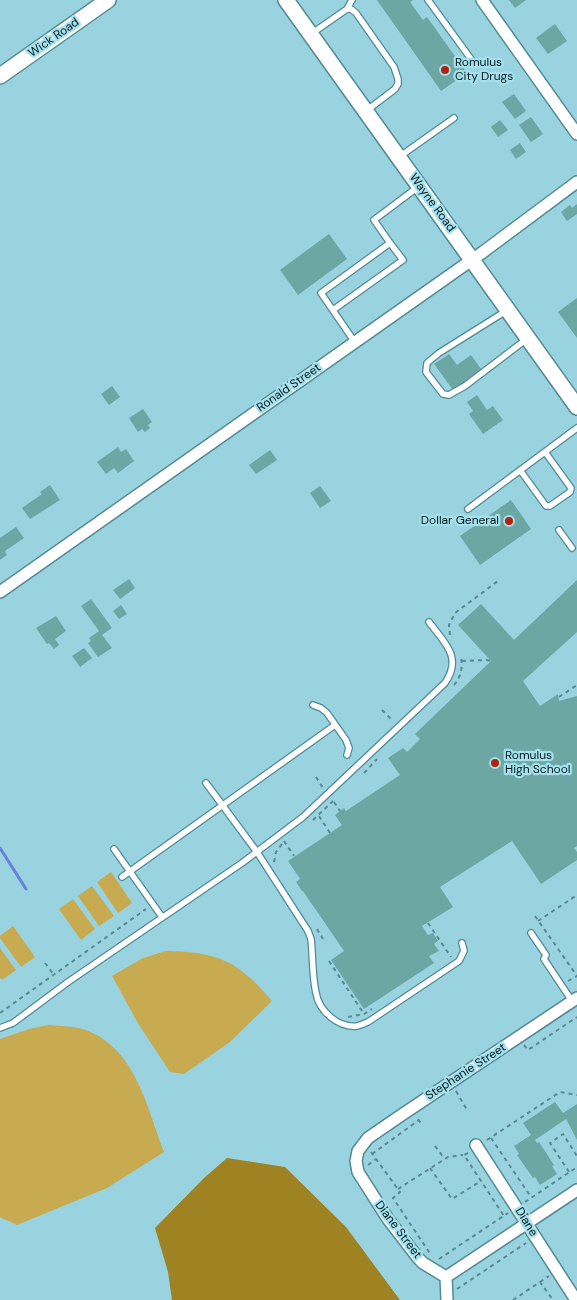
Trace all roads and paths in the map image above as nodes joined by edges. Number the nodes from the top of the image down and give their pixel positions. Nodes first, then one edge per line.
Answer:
1 (286, 0) edge
2 (352, 0) edge
3 (428, 0) edge
4 (482, 0) edge
5 (100, 2) edge
6 (347, 9) junction
7 (311, 34) junction
8 (471, 59) dead end
9 (0, 76) edge
10 (366, 111) junction
11 (454, 118) dead end
12 (577, 134) edge
13 (399, 157) junction
14 (577, 182) edge
15 (420, 186) junction
16 (390, 242) junction
17 (471, 258) junction
18 (333, 310) junction
19 (508, 310) junction
20 (528, 338) junction
21 (354, 341) junction
22 (577, 407) edge
23 (577, 428) edge
24 (545, 452) junction
25 (520, 470) junction
26 (468, 509) dead end
27 (559, 530) dead end
28 (572, 548) dead end
29 (498, 581) dead end
30 (0, 592) edge
31 (429, 622) dead end
32 (450, 637) dead end
33 (460, 655) dead end
34 (462, 661) junction
35 (491, 661) dead end
36 (577, 686) edge
37 (449, 690) dead end
38 (559, 697) dead end
39 (314, 705) dead end
40 (382, 710) dead end
41 (394, 722) dead end
42 (336, 726) junction
43 (347, 755) dead end
44 (377, 760) dead end
45 (364, 773) dead end
46 (316, 777) dead end
47 (206, 782) dead end
48 (324, 789) dead end
49 (338, 796) dead end
50 (331, 798) dead end
51 (333, 801) junction
52 (224, 806) junction
53 (340, 811) dead end
54 (318, 816) junction
55 (312, 821) dead end
56 (330, 833) dead end
57 (114, 849) dead end
58 (257, 852) junction
59 (294, 856) dead end
60 (276, 868) dead end
61 (130, 872) junction
62 (122, 877) dead end
63 (577, 895) edge
64 (146, 909) dead end
65 (535, 916) dead end
66 (162, 917) junction
67 (538, 921) junction
68 (312, 923) dead end
69 (428, 923) dead end
70 (530, 933) dead end
71 (323, 939) dead end
72 (462, 943) dead end
73 (451, 956) dead end
74 (329, 962) dead end
75 (45, 963) dead end
76 (54, 976) junction
77 (577, 976) edge
78 (568, 982) dead end
79 (574, 1000) edge
80 (372, 1008) dead end
81 (0, 1013) edge
82 (364, 1014) junction
83 (348, 1016) dead end
84 (577, 1018) edge
85 (0, 1028) edge
86 (519, 1037) junction
87 (450, 1082) junction
88 (577, 1095) edge
89 (468, 1110) dead end
90 (414, 1113) dead end
91 (419, 1120) junction
92 (422, 1124) dead end
93 (491, 1138) junction
94 (476, 1145) junction
95 (435, 1146) dead end
96 (362, 1149) junction
97 (372, 1154) junction
98 (465, 1154) junction
99 (577, 1156) edge
100 (376, 1159) junction
101 (445, 1159) junction
102 (368, 1165) dead end
103 (577, 1167) edge
104 (430, 1168) junction
105 (569, 1172) junction
106 (481, 1181) junction
107 (398, 1189) junction
108 (577, 1190) edge
109 (531, 1197) junction
110 (523, 1203) dead end
111 (512, 1210) dead end
112 (504, 1216) junction
113 (526, 1223) junction
114 (528, 1241) dead end
115 (550, 1274) dead end
116 (446, 1277) junction
117 (540, 1282) junction
118 (454, 1290) dead end
119 (447, 1300) edge
120 (513, 1300) edge
121 (553, 1300) edge
122 (576, 1300) edge

1 - 7 main road, Wayne Road
2 - 6 lane
3 - 8 lane
4 - 12 street
5 - 9 main road, Wick Road
6 - 7 lane
6 - 10 lane
7 - 10 main road, Wayne Road
10 - 13 main road, Wayne Road
11 - 13 lane
13 - 15 main road, Wayne Road
14 - 17 street, Ronald Street
15 - 16 lane
15 - 17 main road, Wayne Road
16 - 18 lane
16 - 18 lane
17 - 19 main road, Wayne Road
17 - 21 street, Ronald Street
18 - 21 lane
19 - 20 main road, Wayne Road
19 - 20 lane
20 - 22 main road, Wayne Road
21 - 30 street, Ronald Street
23 - 24 lane
24 - 25 lane
24 - 25 lane
25 - 26 lane
27 - 28 lane
29 - 32 path
31 - 58 lane
33 - 34 path
34 - 35 path
34 - 37 path
36 - 38 path
39 - 42 lane
40 - 41 path
42 - 43 lane
42 - 52 lane
44 - 45 path
46 - 48 path
47 - 52 lane
49 - 51 path
50 - 51 path
51 - 53 path
51 - 54 path
52 - 58 lane
52 - 61 lane
54 - 55 path
54 - 56 path
57 - 61 lane
58 - 66 lane
58 - 72 lane
59 - 60 path
61 - 62 lane
61 - 66 lane
63 - 67 path
64 - 76 path
65 - 67 path
66 - 85 lane
67 - 77 path
68 - 71 path
69 - 73 path
70 - 79 lane
74 - 82 path
75 - 76 path
76 - 81 path
77 - 78 path
79 - 86 street, Stephanie Street
80 - 82 path
82 - 83 path
84 - 86 path
86 - 87 street, Stephanie Street
87 - 89 path
87 - 96 street, Stephanie Street
88 - 93 path
90 - 91 path
91 - 92 path
91 - 97 path
93 - 94 path
93 - 109 path
94 - 98 path
94 - 113 street, Diane
95 - 101 path
96 - 97 path
96 - 116 street, Diane Street
97 - 100 path
98 - 101 path
98 - 106 path
99 - 105 path
100 - 102 path
100 - 107 path
101 - 104 path
103 - 105 path
104 - 106 path
104 - 107 path
105 - 109 path
106 - 112 path
107 - 112 path
108 - 113 street
109 - 110 path
111 - 112 path
113 - 116 street
113 - 122 street, Diane
114 - 118 path
115 - 117 path
116 - 119 street
117 - 120 path
117 - 121 path

